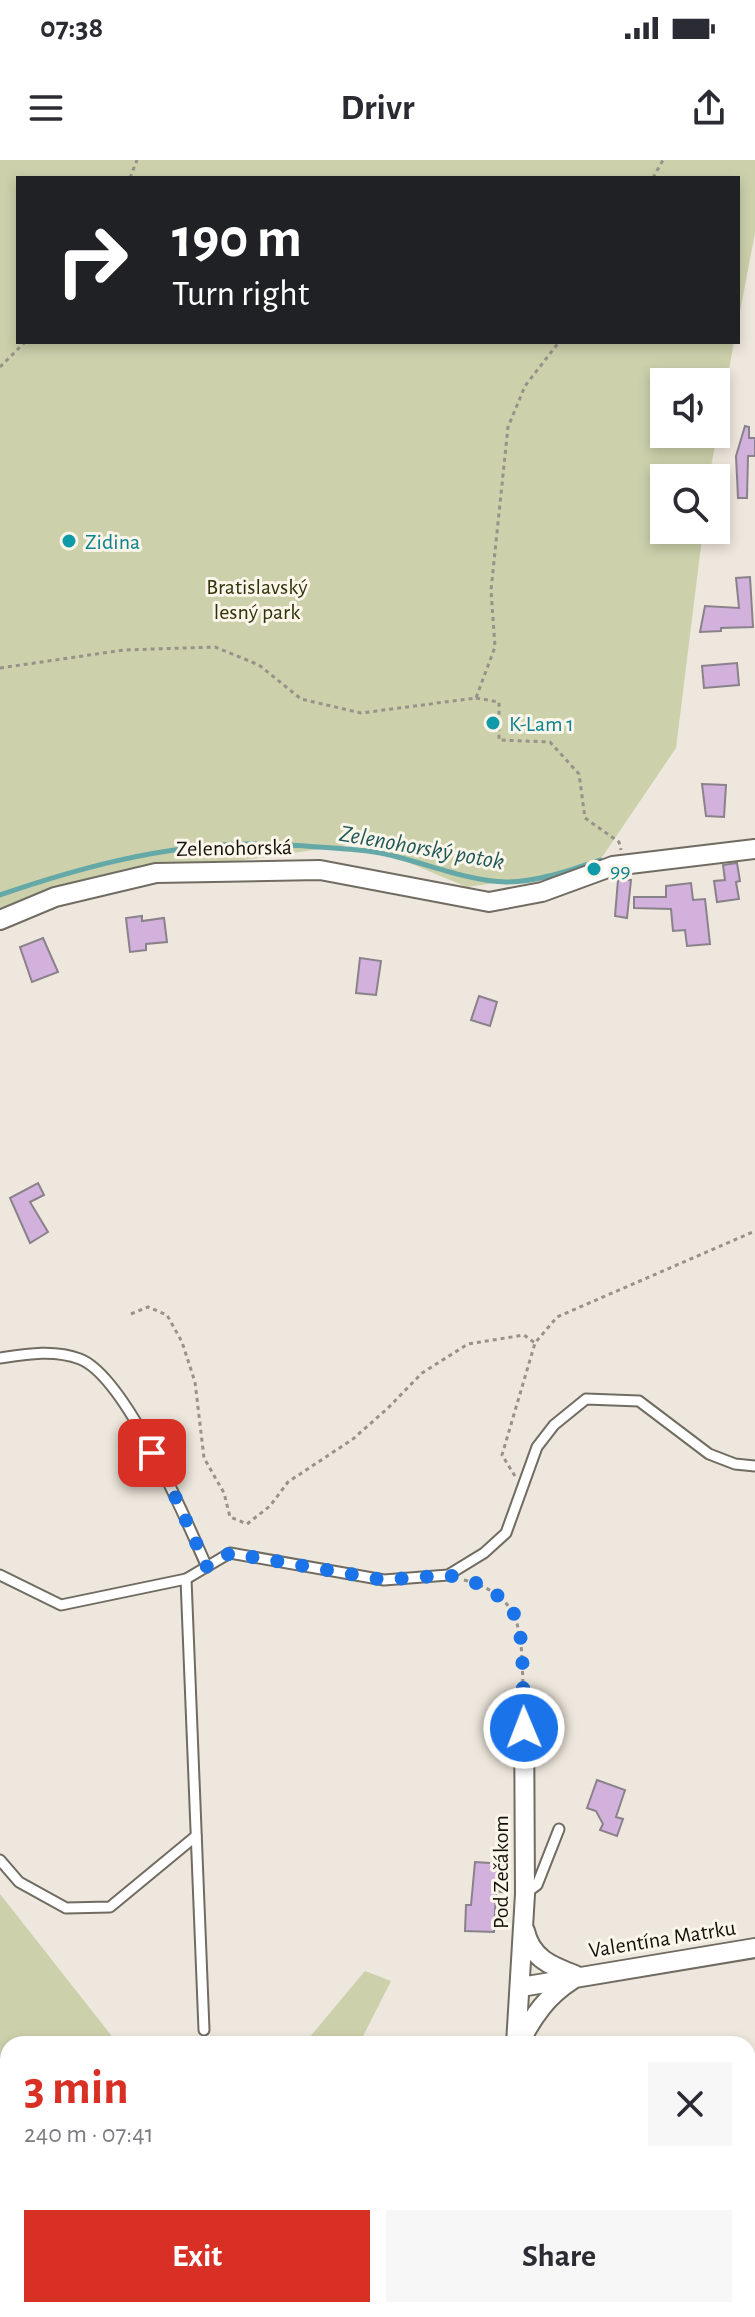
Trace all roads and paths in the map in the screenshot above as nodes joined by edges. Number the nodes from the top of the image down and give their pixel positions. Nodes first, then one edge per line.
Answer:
1 (23, 344) edge
2 (557, 344) edge
3 (0, 367) edge
4 (0, 668) edge
5 (476, 698) junction
6 (755, 849) edge
7 (625, 865) junction
8 (0, 920) edge
9 (755, 1231) edge
10 (131, 1314) dead end
11 (535, 1343) junction
12 (0, 1358) edge
13 (755, 1466) edge
14 (523, 1489) junction
15 (207, 1567) junction
16 (0, 1575) edge
17 (448, 1575) junction
18 (186, 1579) junction
19 (524, 1700) joint
20 (559, 1829) dead end
21 (196, 1836) junction
22 (0, 1860) edge
23 (525, 1894) junction
24 (524, 1928) junction
25 (755, 1948) edge
26 (577, 1976) junction
27 (521, 1987) junction
28 (204, 2030) dead end
29 (518, 2036) edge
30 (522, 2036) edge

1 - 3 path
2 - 5 path
4 - 5 path
5 - 7 path
6 - 7 street, Zelenohorská
7 - 8 street, Zelenohorská
9 - 11 path
10 - 11 path
11 - 14 path
12 - 15 lane
13 - 14 lane
14 - 17 lane
15 - 17 lane
15 - 18 lane
16 - 18 lane
17 - 19 path
18 - 21 lane
19 - 23 street, Pod Zečákom
20 - 23 lane
21 - 22 lane
21 - 28 lane
23 - 24 street, Pod Zečákom
24 - 26 street, Valentína Matrku
24 - 27 street, Pod Zečákom
25 - 26 street, Valentína Matrku
26 - 27 street, Valentína Matrku
26 - 30 street, Valentína Matrku
27 - 29 street, Pod Zečákom

